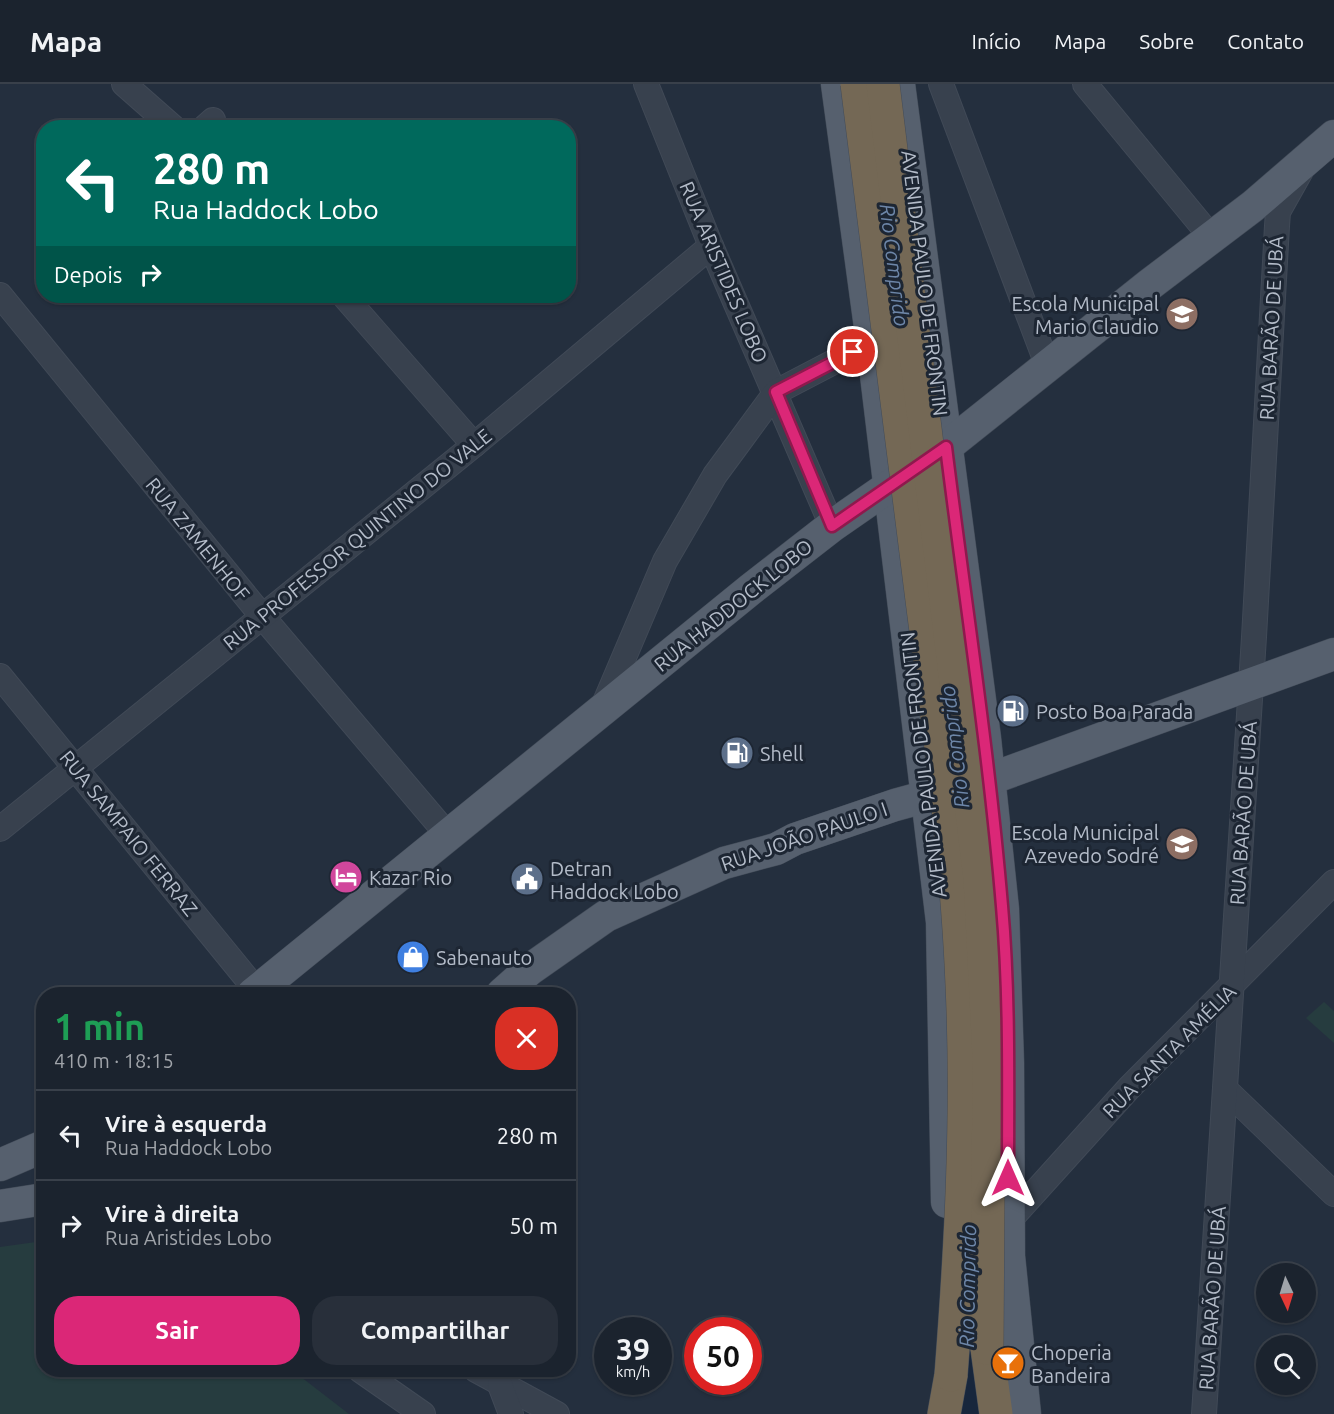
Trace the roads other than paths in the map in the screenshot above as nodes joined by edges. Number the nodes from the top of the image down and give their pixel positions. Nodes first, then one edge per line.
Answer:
1 (124, 84) edge
2 (646, 84) edge
3 (837, 84) edge
4 (857, 84) edge
5 (883, 84) edge
6 (899, 84) edge
7 (941, 84) edge
8 (1085, 84) edge
9 (165, 120) edge
10 (1334, 136) edge
11 (1266, 209) junction
12 (1212, 238) junction
13 (711, 246) junction
14 (0, 295) edge
15 (350, 303) edge
16 (872, 342) junction
17 (1048, 366) junction
18 (776, 392) junction
19 (474, 445) junction
20 (946, 447) junction
21 (890, 486) junction
22 (832, 526) junction
23 (262, 616) junction
24 (1334, 654) edge
25 (0, 676) edge
26 (1251, 683) junction
27 (601, 712) junction
28 (76, 767) junction
29 (990, 778) junction
30 (927, 795) junction
31 (0, 829) edge
32 (447, 834) junction
33 (1334, 882) edge
34 (1003, 909) junction
35 (942, 922) junction
36 (250, 987) edge
37 (262, 987) edge
38 (510, 987) edge
39 (1232, 987) junction
40 (1201, 1017) junction
41 (1230, 1024) junction
42 (1226, 1090) junction
43 (1334, 1194) edge
44 (36, 1200) edge
45 (0, 1206) edge
46 (977, 1240) junction
47 (987, 1348) junction
48 (951, 1376) junction
49 (370, 1377) edge
50 (487, 1377) edge
51 (500, 1385) junction
52 (1013, 1411) edge
53 (423, 1414) edge
54 (511, 1414) edge
55 (557, 1414) edge
56 (934, 1414) edge
57 (945, 1414) edge
58 (951, 1414) edge
59 (980, 1414) edge
60 (1204, 1414) edge

1 - 9 street
2 - 13 street, RUA ARISTIDES LOBO
3 - 16 main road, AVENIDA PAULO DE FRONTIN
4 - 48 highway, bridge
5 - 47 highway, bridge
6 - 20 main road, AVENIDA PAULO DE FRONTIN
7 - 17 street
8 - 12 street
10 - 11 main road, RUA HADDOCK LOBO
11 - 12 main road, RUA HADDOCK LOBO
11 - 26 street, RUA BARÃO DE UBÁ
12 - 17 main road, RUA HADDOCK LOBO
13 - 18 street, RUA ARISTIDES LOBO
13 - 19 street, RUA PROFESSOR QUINTINO DO VALE
14 - 23 street, RUA ZAMENHOF
15 - 19 street
16 - 18 street
16 - 21 main road, AVENIDA PAULO DE FRONTIN
17 - 20 main road, RUA HADDOCK LOBO
18 - 22 street, RUA ARISTIDES LOBO
18 - 27 street
19 - 23 street, RUA PROFESSOR QUINTINO DO VALE
20 - 21 main road, RUA HADDOCK LOBO, bridge
20 - 29 main road, AVENIDA PAULO DE FRONTIN
21 - 22 main road, RUA HADDOCK LOBO
21 - 30 main road, AVENIDA PAULO DE FRONTIN
22 - 27 main road, RUA HADDOCK LOBO
23 - 28 street, RUA PROFESSOR QUINTINO DO VALE
23 - 32 street, RUA ZAMENHOF
24 - 26 main road, RUA JOÃO PAULO I
25 - 28 street, RUA SAMPAIO FERRAZ
26 - 29 main road, RUA JOÃO PAULO I
26 - 39 street, RUA BARÃO DE UBÁ
27 - 32 main road, RUA HADDOCK LOBO
28 - 31 street, RUA PROFESSOR QUINTINO DO VALE
28 - 36 street, RUA SAMPAIO FERRAZ
29 - 30 main road, RUA JOÃO PAULO I, bridge
29 - 34 main road, AVENIDA PAULO DE FRONTIN
30 - 35 main road, AVENIDA PAULO DE FRONTIN
30 - 38 main road, RUA JOÃO PAULO I
32 - 37 main road, RUA HADDOCK LOBO
33 - 39 street, RUA SANTA AMÉLIA
34 - 35 main road, bridge
34 - 46 main road, AVENIDA PAULO DE FRONTIN
35 - 46 main road, AVENIDA PAULO DE FRONTIN
39 - 40 street, RUA SANTA AMÉLIA
39 - 41 street, RUA BARÃO DE UBÁ
40 - 41 street
40 - 46 street, RUA SANTA AMÉLIA
41 - 42 street, RUA BARÃO DE UBÁ
42 - 43 street
42 - 60 street, RUA BARÃO DE UBÁ
44 - 45 main road
46 - 52 main road, AVENIDA PAULO DE FRONTIN
46 - 56 main road, AVENIDA PAULO DE FRONTIN
47 - 52 highway
47 - 59 highway
48 - 57 highway
48 - 58 highway
49 - 53 street
50 - 51 street
51 - 54 street
51 - 55 street

